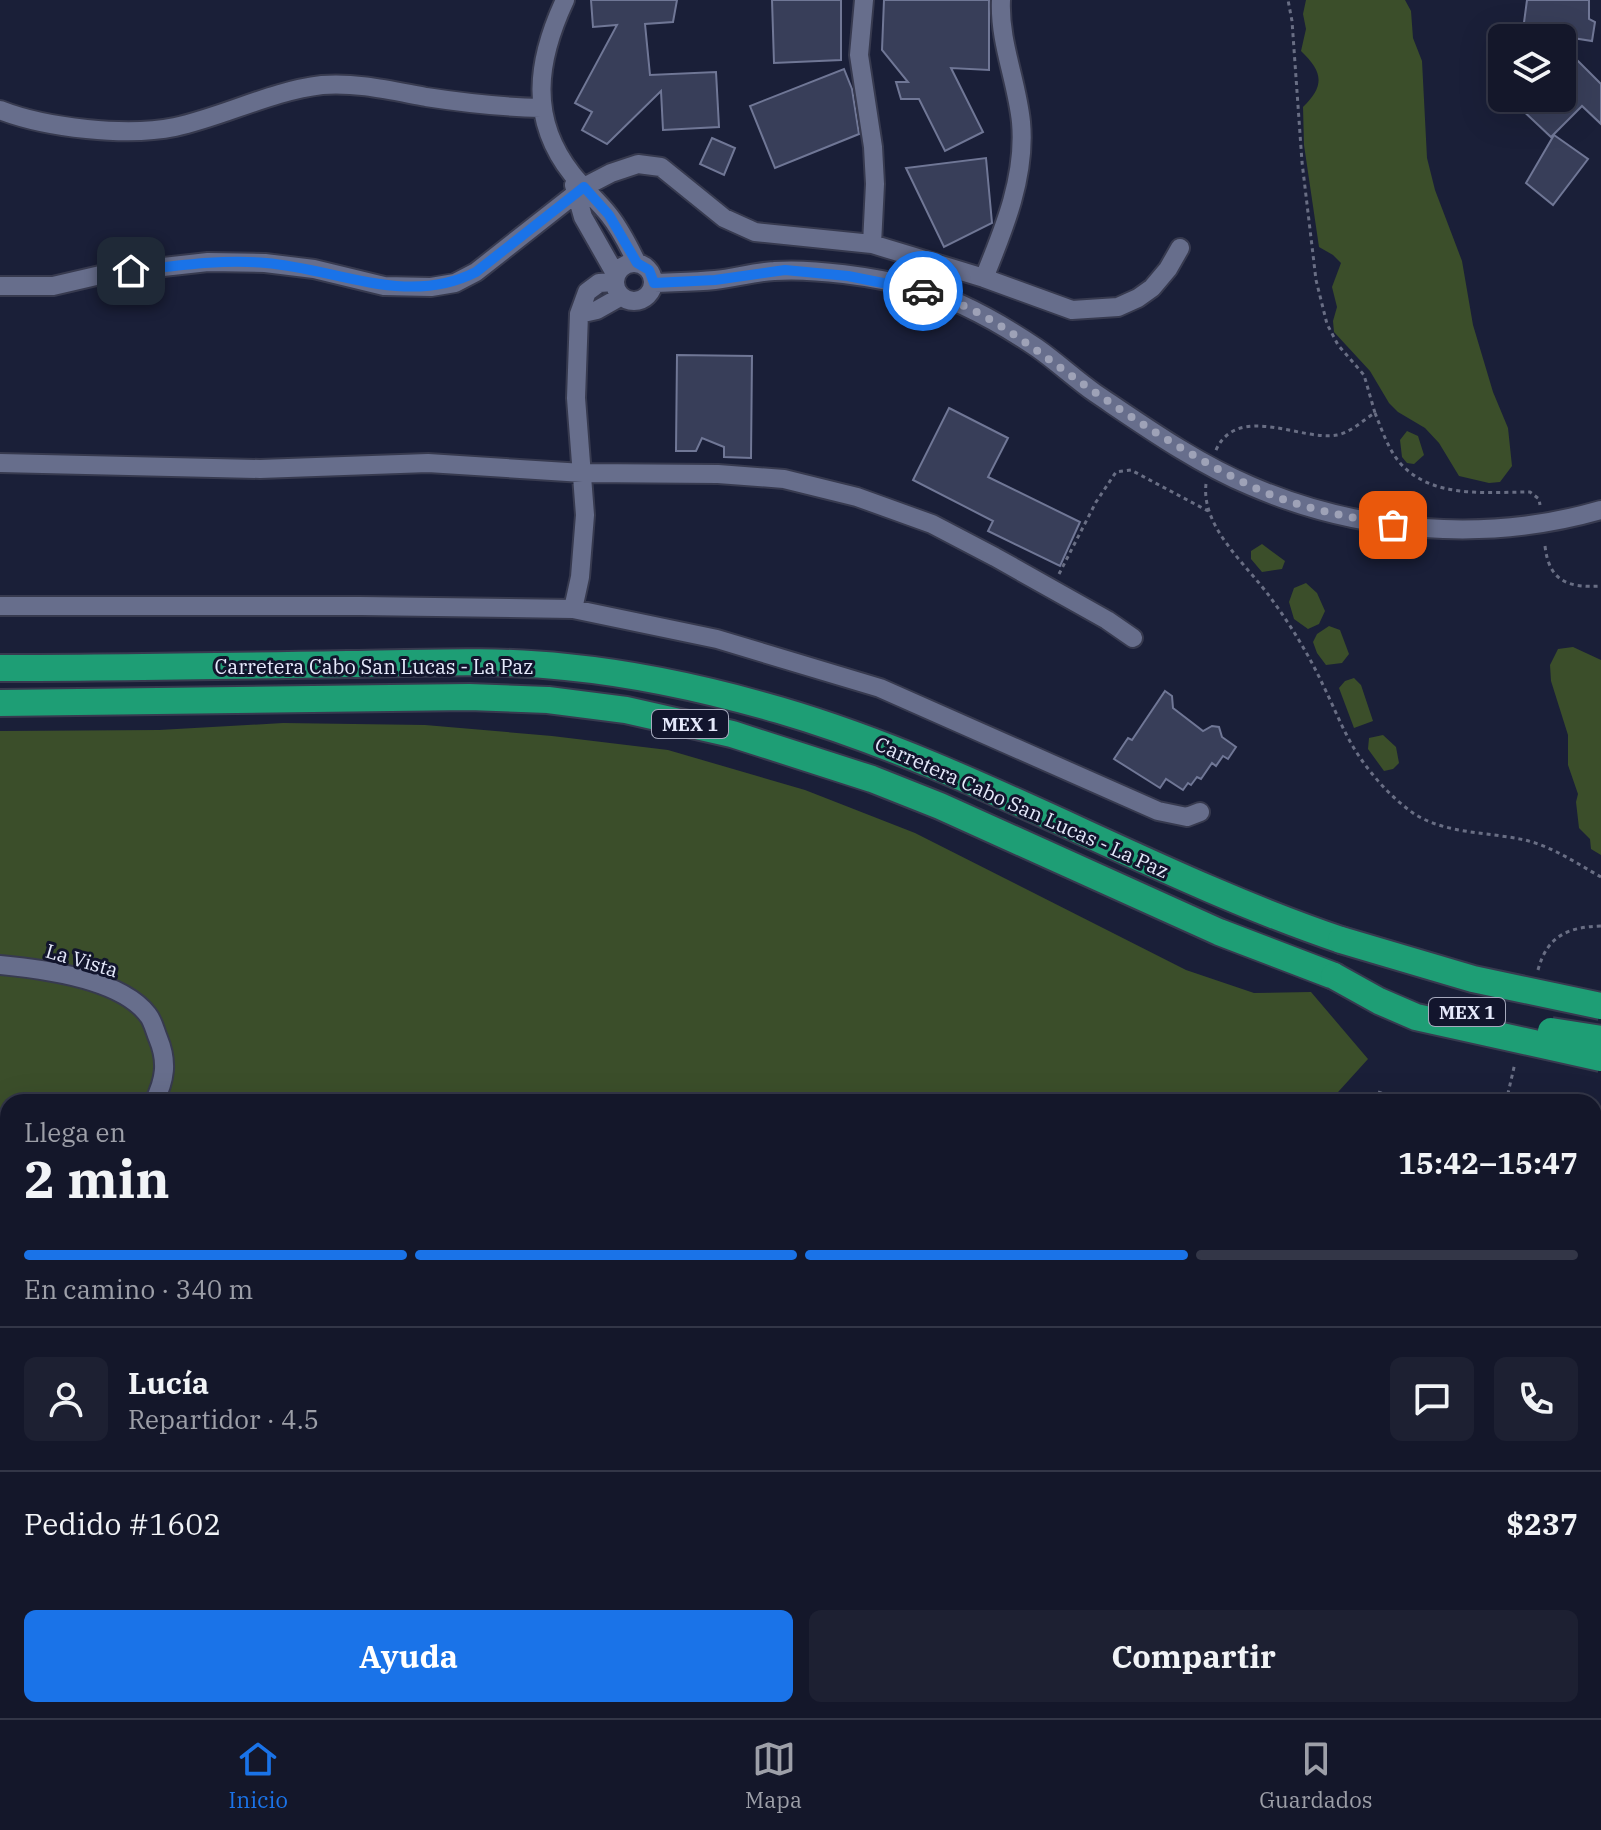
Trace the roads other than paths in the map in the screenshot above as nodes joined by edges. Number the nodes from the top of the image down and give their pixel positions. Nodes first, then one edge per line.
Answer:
1 (565, 0) edge
2 (864, 0) edge
3 (1001, 0) edge
4 (541, 108) junction
5 (0, 110) edge
6 (577, 185) junction
7 (872, 244) junction
8 (1180, 248) dead end
9 (637, 263) junction
10 (984, 278) junction
11 (654, 283) junction
12 (617, 285) junction
13 (0, 286) edge
14 (0, 463) edge
15 (583, 473) junction
16 (1601, 510) edge
17 (0, 606) edge
18 (573, 609) junction
19 (1133, 638) dead end
20 (0, 668) edge
21 (0, 703) edge
22 (1200, 812) dead end
23 (0, 965) edge
24 (1334, 976) junction
25 (1536, 994) junction
26 (1601, 995) edge
27 (1601, 1006) edge
28 (1601, 1039) edge
29 (1601, 1058) edge
30 (158, 1094) edge

1 - 4 street
2 - 7 street
3 - 10 street
4 - 5 street
4 - 6 street
6 - 7 street
6 - 9 street
6 - 12 street
6 - 13 street
7 - 10 street
8 - 10 street
9 - 11 street
9 - 12 street
11 - 12 street
11 - 16 street
12 - 15 street
14 - 15 street
15 - 18 street
15 - 19 street
17 - 18 street
18 - 22 street
20 - 25 highway, Carretera Cabo San Lucas - La Paz / MEX 1, bridge
21 - 24 highway, Carretera Cabo San Lucas - La Paz / MEX 1
23 - 30 street, La Vista
24 - 28 highway, Carretera Cabo San Lucas - La Paz / MEX 1, bridge
24 - 29 highway, bridge
25 - 26 highway, bridge
25 - 27 highway, Carretera Cabo San Lucas - La Paz / MEX 1, bridge

